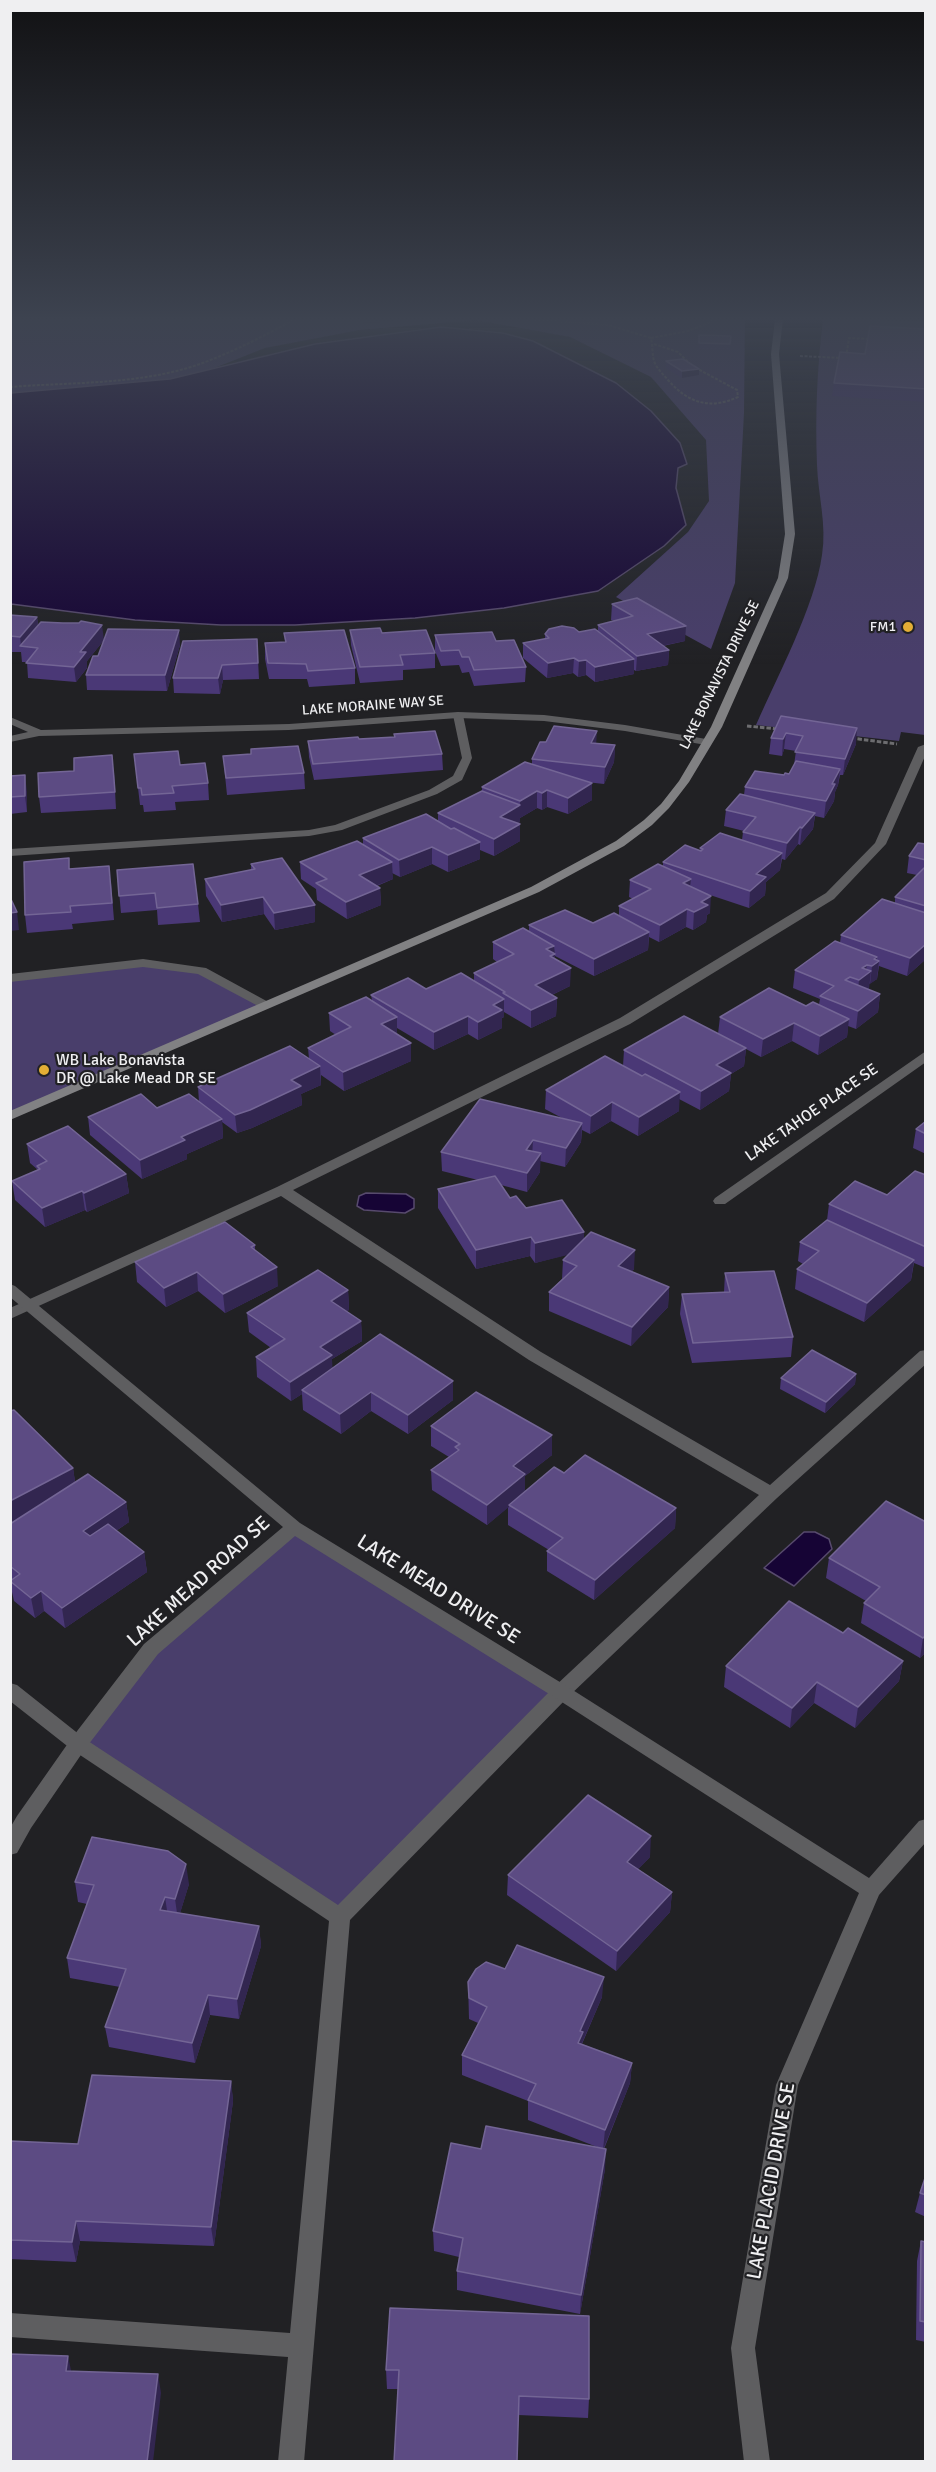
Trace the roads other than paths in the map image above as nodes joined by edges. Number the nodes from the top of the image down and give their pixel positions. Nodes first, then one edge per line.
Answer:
1 (782, 434) edge
2 (458, 715) junction
3 (10, 720) edge
4 (39, 733) junction
5 (10, 739) edge
6 (706, 742) junction
7 (924, 747) edge
8 (10, 853) edge
9 (10, 978) edge
10 (265, 1004) junction
11 (926, 1055) edge
12 (10, 1116) edge
13 (282, 1190) junction
14 (720, 1201) dead end
15 (10, 1289) edge
16 (28, 1306) junction
17 (10, 1314) edge
18 (926, 1355) edge
19 (771, 1494) junction
20 (294, 1527) junction
21 (10, 1690) edge
22 (561, 1692) junction
23 (78, 1744) junction
24 (926, 1827) edge
25 (10, 1847) edge
26 (871, 1890) junction
27 (340, 1917) junction
28 (10, 2325) edge
29 (302, 2346) junction
30 (291, 2462) edge
31 (757, 2462) edge

1 - 6 street, LAKE BONAVISTA DRIVE SE
2 - 4 street, LAKE MORAINE WAY SE
2 - 6 street, LAKE MORAINE WAY SE
2 - 8 street
3 - 4 street, LAKE MORAINE WAY SE
4 - 5 street, LAKE MORAINE WAY SE
6 - 10 street, LAKE BONAVISTA DRIVE SE
7 - 13 street
9 - 10 street
10 - 12 street, LAKE BONAVISTA DRIVE SE
11 - 14 street, LAKE TAHOE PLACE SE
13 - 16 street
13 - 19 street
15 - 16 street, LAKE MEAD DRIVE SE
16 - 17 street
16 - 20 street, LAKE MEAD DRIVE SE
18 - 19 street
19 - 22 street
20 - 22 street, LAKE MEAD DRIVE SE
20 - 23 street, LAKE MEAD ROAD SE
21 - 23 street
22 - 26 street, LAKE MEAD DRIVE SE
22 - 27 street
23 - 25 street, LAKE MEAD ROAD SE
23 - 27 street
24 - 26 street, LAKE PLACID DRIVE SE
26 - 31 street, LAKE PLACID DRIVE SE
27 - 29 street
28 - 29 street
29 - 30 street

